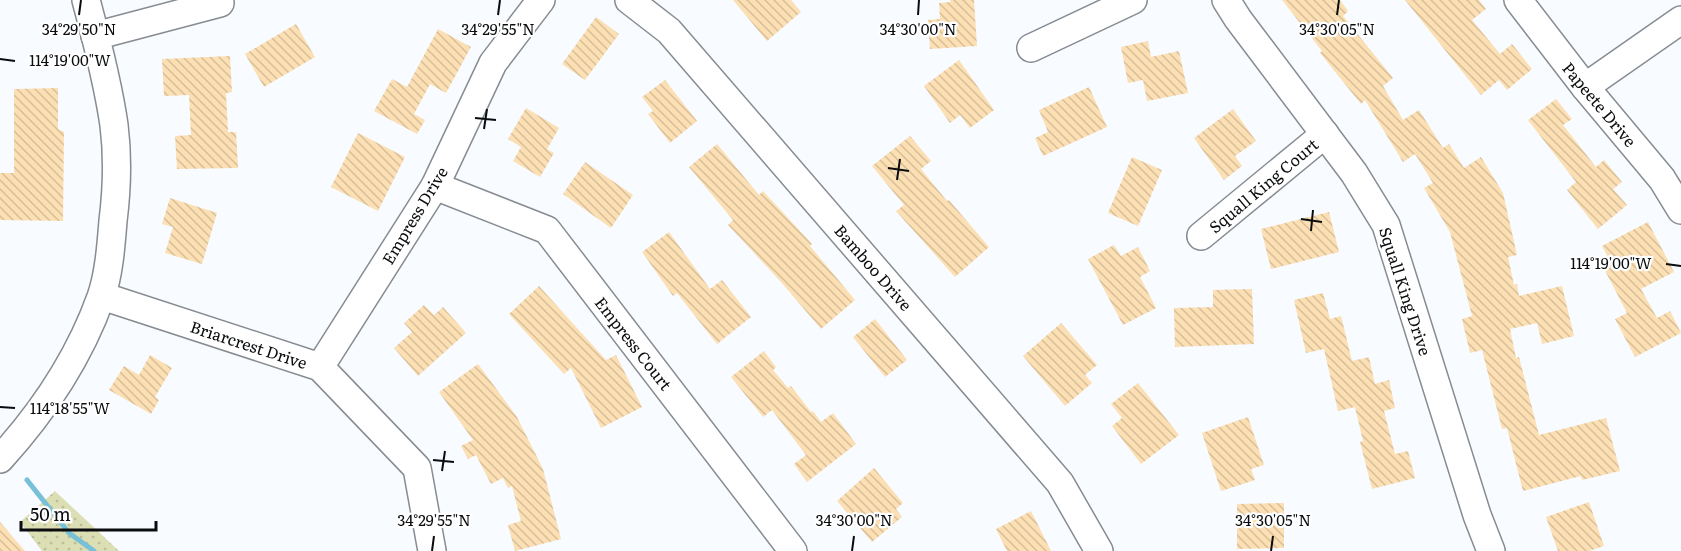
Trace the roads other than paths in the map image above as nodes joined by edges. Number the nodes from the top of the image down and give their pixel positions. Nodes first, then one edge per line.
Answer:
1 (86, 0) edge
2 (541, 0) edge
3 (629, 0) edge
4 (1133, 0) edge
5 (1226, 0) edge
6 (1518, 0) edge
7 (220, 3) dead end
8 (1681, 20) edge
9 (95, 36) junction
10 (1031, 48) dead end
11 (1585, 87) junction
12 (1325, 134) junction
13 (435, 186) junction
14 (1681, 210) edge
15 (1202, 236) dead end
16 (102, 296) junction
17 (320, 367) junction
18 (0, 459) edge
19 (432, 551) edge
20 (793, 551) edge
21 (1099, 551) edge
22 (1491, 551) edge

1 - 9 street
2 - 13 street, Empress Drive
3 - 21 street, Bamboo Drive
4 - 10 street
5 - 12 street, Squall King Drive
6 - 11 street, Papeete Drive
7 - 9 street
8 - 11 street
9 - 16 street
11 - 14 street, Papeete Drive
12 - 15 street, Squall King Court
12 - 22 street, Squall King Drive
13 - 17 street, Empress Drive
13 - 20 street, Empress Court
16 - 17 street, Briarcrest Drive
16 - 18 street
17 - 19 street, Briarcrest Drive

